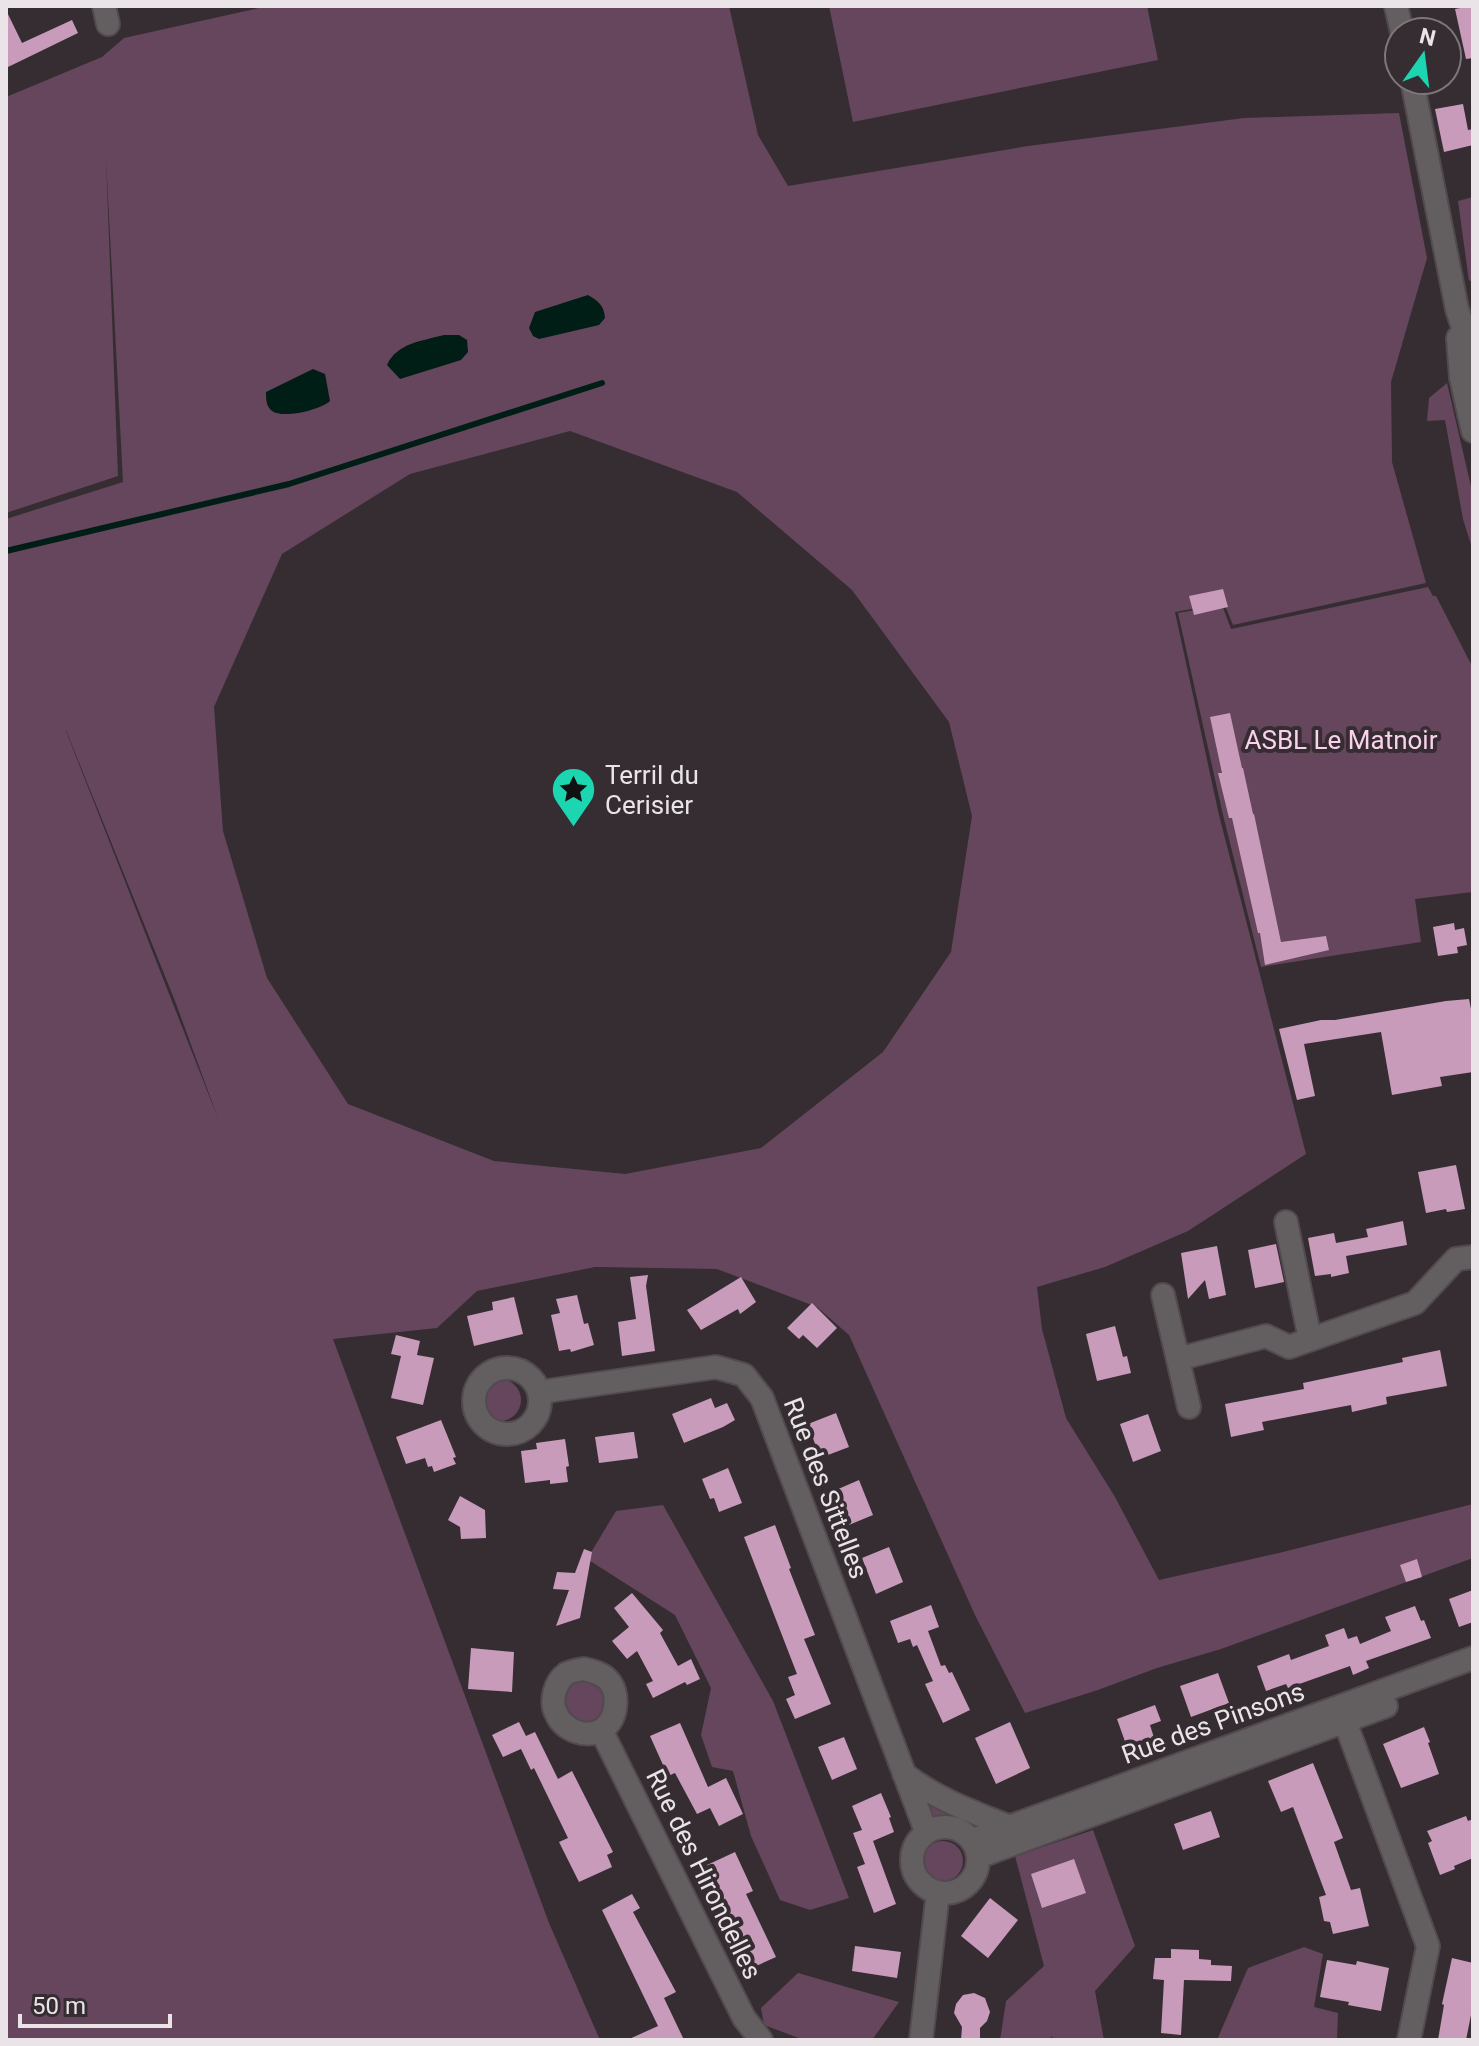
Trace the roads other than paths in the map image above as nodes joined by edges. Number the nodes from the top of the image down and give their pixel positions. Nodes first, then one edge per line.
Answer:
1 (1415, 96) edge
2 (1467, 367) edge
3 (1471, 422) edge
4 (1286, 1222) dead end
5 (1473, 1257) edge
6 (1163, 1295) dead end
7 (1310, 1339) junction
8 (1178, 1359) junction
9 (540, 1392) dead end
10 (1189, 1407) dead end
11 (1473, 1658) edge
12 (1473, 1674) edge
13 (1343, 1714) junction
14 (601, 1730) dead end
15 (904, 1774) junction
16 (1010, 1827) junction
17 (926, 1831) junction
18 (976, 1849) junction
19 (938, 1892) junction
20 (761, 2040) edge
21 (921, 2040) edge
22 (1409, 2040) edge

1 - 2 street
2 - 3 street
4 - 7 street
5 - 7 street
6 - 8 street
7 - 8 street
8 - 10 street
9 - 15 street, Rue des Sittelles
11 - 13 street, Rue des Pinsons
12 - 13 street, Rue des Pinsons
13 - 16 street, Rue des Pinsons
13 - 18 street, Rue des Pinsons
13 - 22 street
14 - 20 street, Rue des Hirondelles
15 - 16 street
15 - 17 street, Rue des Sittelles
16 - 18 street, Rue des Pinsons
17 - 18 street
17 - 19 street
18 - 19 street
19 - 21 street

